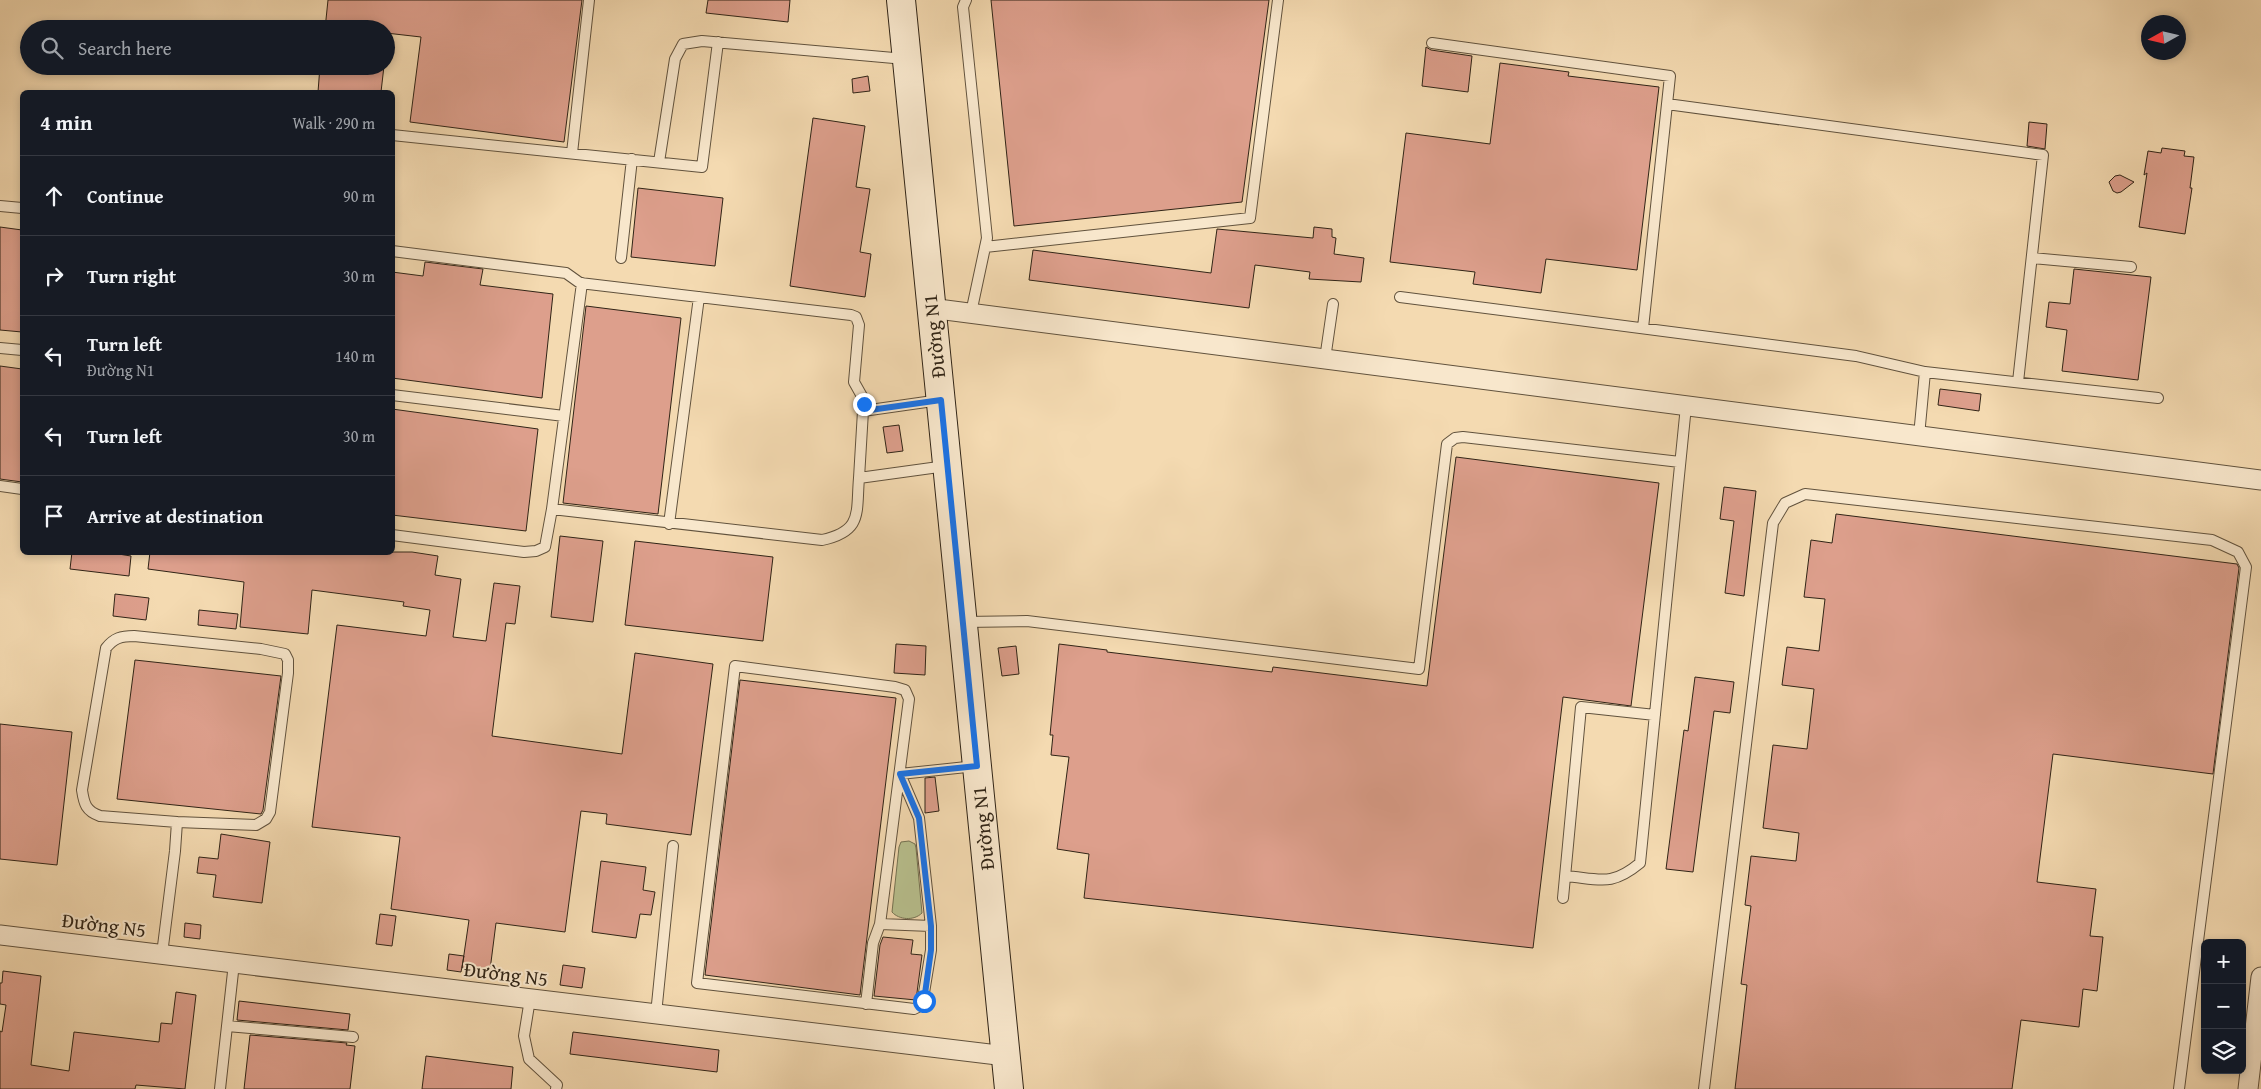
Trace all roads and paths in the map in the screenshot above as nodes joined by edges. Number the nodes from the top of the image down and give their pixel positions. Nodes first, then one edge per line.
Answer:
1 (589, 0) edge
2 (901, 0) edge
3 (966, 0) edge
4 (1278, 0) edge
5 (718, 42) junction
6 (1432, 43) dead end
7 (906, 60) junction
8 (1667, 104) junction
9 (395, 135) edge
10 (572, 153) junction
11 (632, 159) junction
12 (659, 162) junction
13 (0, 206) edge
14 (20, 208) edge
15 (985, 247) junction
16 (395, 252) edge
17 (621, 258) dead end
18 (2032, 258) junction
19 (2131, 267) dead end
20 (582, 283) junction
21 (1400, 297) dead end
22 (699, 298) junction
23 (1333, 304) dead end
24 (930, 308) junction
25 (972, 313) junction
26 (1643, 328) junction
27 (0, 348) edge
28 (20, 350) edge
29 (1325, 358) junction
30 (1925, 372) junction
31 (2018, 382) junction
32 (395, 395) edge
33 (2158, 398) dead end
34 (941, 400) junction
35 (1686, 406) junction
36 (863, 411) junction
37 (564, 416) junction
38 (1919, 436) junction
39 (1680, 462) junction
40 (948, 466) junction
41 (859, 478) junction
42 (2261, 480) edge
43 (0, 486) edge
44 (20, 489) edge
45 (552, 510) junction
46 (669, 524) junction
47 (395, 535) edge
48 (963, 622) junction
49 (1655, 715) junction
50 (977, 766) junction
51 (900, 774) junction
52 (177, 822) junction
53 (673, 846) dead end
54 (1565, 876) junction
55 (1563, 898) dead end
56 (880, 924) junction
57 (931, 926) junction
58 (0, 935) edge
59 (162, 954) junction
60 (234, 963) junction
61 (2261, 977) edge
62 (530, 999) junction
63 (866, 1004) junction
64 (656, 1014) junction
65 (227, 1026) junction
66 (353, 1037) dead end
67 (1006, 1056) junction
68 (220, 1089) edge
69 (556, 1089) edge
70 (1009, 1089) edge
71 (1704, 1089) edge
72 (2178, 1089) edge
73 (2248, 1089) edge

1 - 10 lane
2 - 7 street, Đường N1
3 - 15 lane
4 - 15 lane
5 - 7 lane
5 - 12 lane
5 - 12 lane
6 - 8 lane
7 - 24 street, Đường N1
8 - 18 lane
8 - 26 lane
9 - 10 lane
10 - 11 lane
11 - 12 lane
11 - 17 lane
13 - 14 lane
15 - 25 lane
16 - 20 lane
18 - 19 lane
18 - 31 lane
20 - 22 lane
20 - 37 lane
21 - 26 lane
22 - 36 lane
22 - 46 lane
23 - 29 lane
24 - 25 street
24 - 34 street, Đường N1
25 - 29 street
26 - 30 lane
27 - 28 lane
29 - 35 street
30 - 31 lane
30 - 38 lane
31 - 33 lane
32 - 37 lane
34 - 36 lane
34 - 40 street, Đường N1
35 - 38 street
35 - 39 lane
36 - 41 lane
37 - 45 lane
38 - 42 street
39 - 48 lane
39 - 49 lane
40 - 41 lane
40 - 48 street, Đường N1
41 - 46 lane
43 - 44 lane
45 - 46 lane
45 - 47 lane
48 - 50 street, Đường N1
49 - 54 lane
49 - 54 lane
50 - 51 lane
50 - 67 street, Đường N1
51 - 56 lane
51 - 57 lane
51 - 63 lane
52 - 52 lane
52 - 59 lane
53 - 64 lane
54 - 55 lane
56 - 57 lane
56 - 63 lane
57 - 63 lane
58 - 59 street, Đường N5
59 - 60 street, Đường N5
60 - 62 street, Đường N5
60 - 65 lane
61 - 73 street
62 - 64 street, Đường N5
62 - 69 lane
64 - 67 street, Đường N5
65 - 66 lane
65 - 68 lane
67 - 70 street, Đường N1
71 - 72 lane

